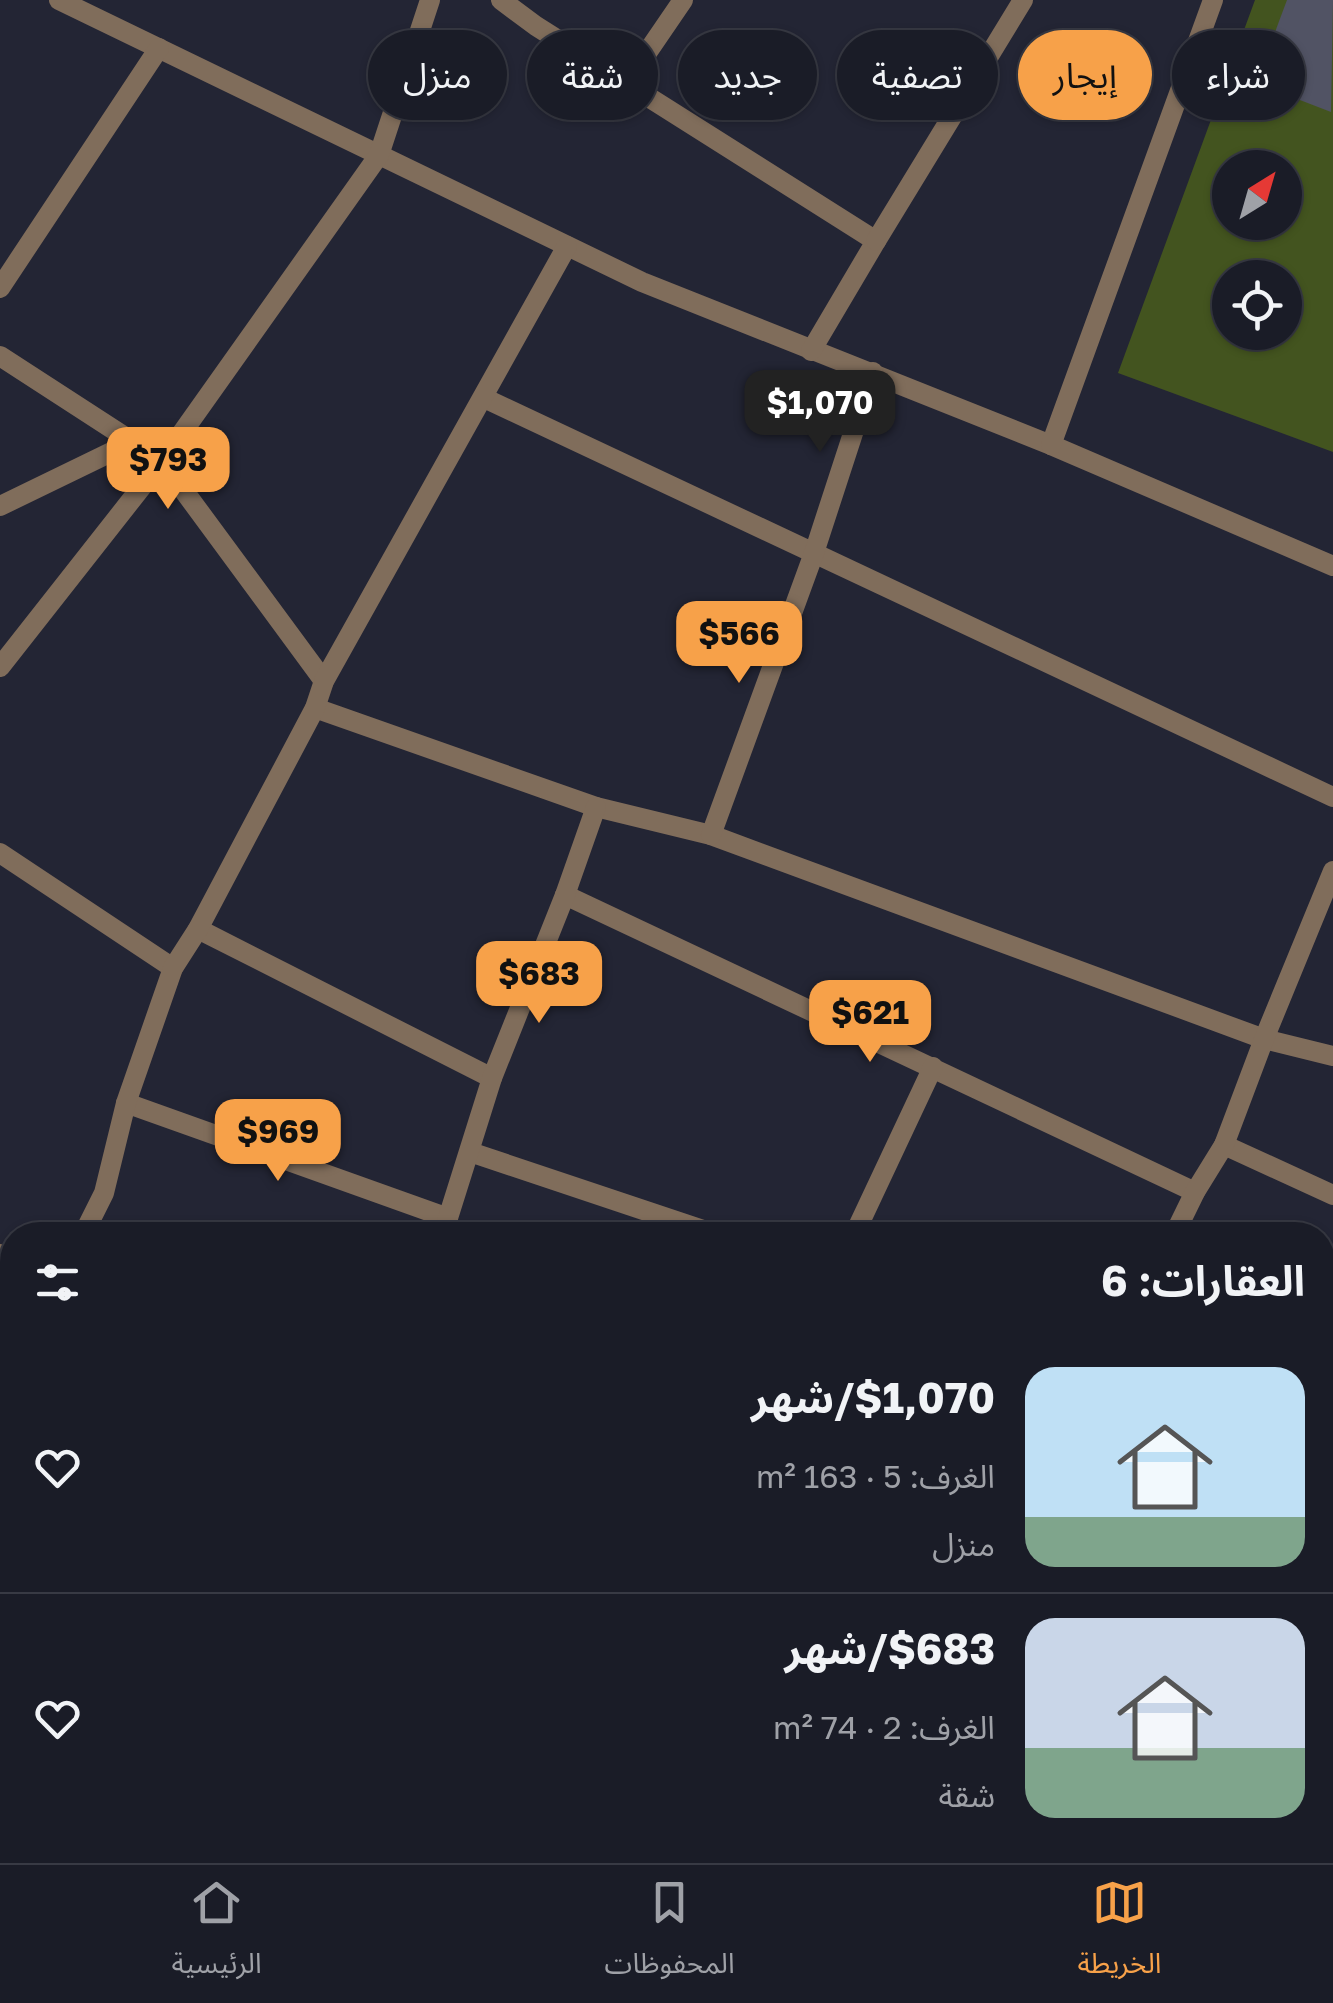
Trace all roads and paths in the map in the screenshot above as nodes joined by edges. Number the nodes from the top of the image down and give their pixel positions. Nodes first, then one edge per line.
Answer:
1 (59, 0) edge
2 (430, 0) edge
3 (501, 0) edge
4 (683, 0) edge
5 (1023, 0) edge
6 (1214, 0) edge
7 (542, 30) edge
8 (658, 37) edge
9 (159, 48) junction
10 (658, 102) edge
11 (378, 156) junction
12 (876, 242) junction
13 (567, 246) junction
14 (0, 288) edge
15 (811, 351) junction
16 (0, 356) edge
17 (873, 372) junction
18 (484, 398) junction
19 (132, 442) junction
20 (1051, 445) junction
21 (162, 460) junction
22 (0, 506) edge
23 (814, 553) junction
24 (1333, 566) edge
25 (0, 667) edge
26 (324, 682) junction
27 (315, 708) junction
28 (1333, 798) edge
29 (596, 808) junction
30 (712, 836) junction
31 (0, 852) edge
32 (1333, 871) edge
33 (565, 895) junction
34 (198, 928) junction
35 (173, 968) junction
36 (1264, 1039) junction
37 (1333, 1056) edge
38 (933, 1067) junction
39 (492, 1078) junction
40 (126, 1104) junction
41 (1224, 1144) junction
42 (470, 1152) junction
43 (1195, 1192) junction
44 (1333, 1194) edge
45 (90, 1222) edge
46 (436, 1222) edge
47 (447, 1222) edge
48 (677, 1222) edge
49 (860, 1222) edge
50 (1180, 1222) edge

1 - 9 street
2 - 11 street
3 - 7 street
4 - 8 street
5 - 12 street
6 - 20 street
9 - 11 street
9 - 14 street
10 - 12 street
11 - 13 street
11 - 21 street
12 - 15 street
13 - 15 street
13 - 18 street
15 - 17 street
16 - 19 street
17 - 20 street
17 - 23 street
18 - 23 street
18 - 26 street
19 - 21 street
19 - 22 street
20 - 24 street
21 - 25 street
21 - 26 street
23 - 28 street
23 - 30 street
26 - 27 street
27 - 29 street
27 - 34 street
29 - 30 street
29 - 33 street
30 - 36 street
31 - 35 street
32 - 36 street
33 - 38 street
33 - 39 street
34 - 35 street
34 - 39 street
35 - 40 street
36 - 37 street
36 - 41 street
38 - 43 street
38 - 49 street
39 - 42 street
40 - 45 street
40 - 46 street
41 - 43 street
41 - 44 street
42 - 47 street
42 - 48 street
43 - 50 street

